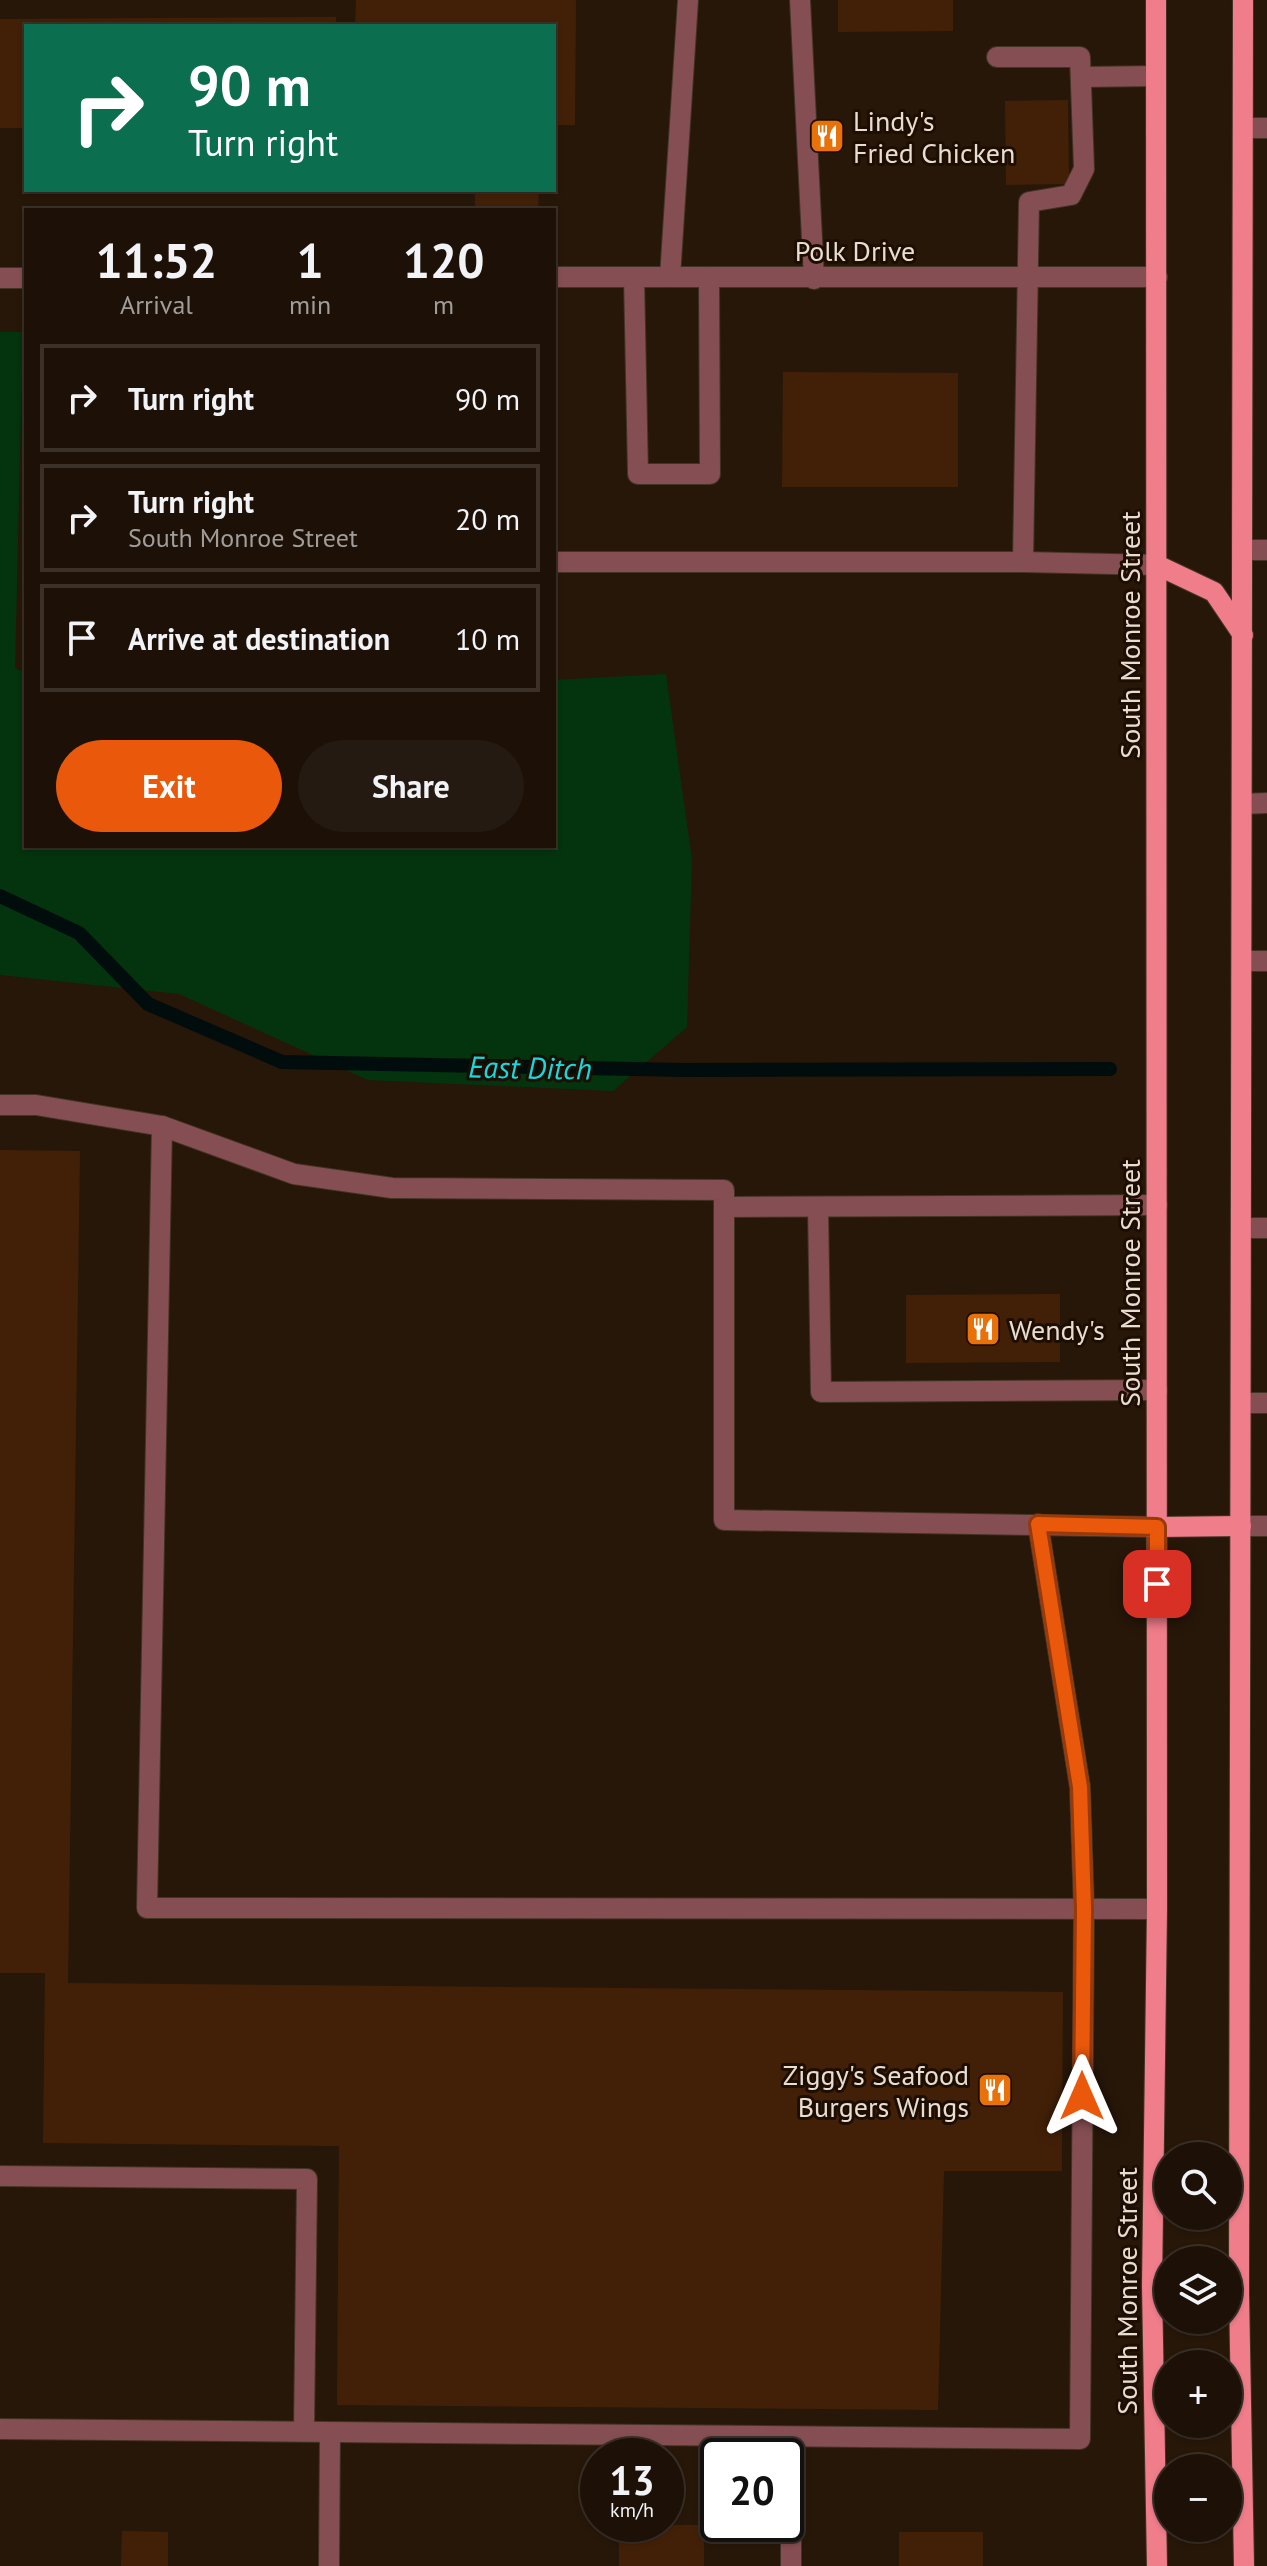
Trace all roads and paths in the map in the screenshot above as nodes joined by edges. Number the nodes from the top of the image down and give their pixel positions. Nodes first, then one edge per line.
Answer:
1 (688, 0) edge
2 (800, 0) edge
3 (1156, 0) edge
4 (1243, 0) edge
5 (997, 57) dead end
6 (1156, 76) junction
7 (1081, 77) junction
8 (1243, 128) junction
9 (1267, 128) edge
10 (556, 277) edge
11 (634, 277) junction
12 (670, 277) junction
13 (709, 277) junction
14 (1028, 277) junction
15 (1157, 277) junction
16 (0, 278) edge
17 (24, 278) edge
18 (814, 279) junction
19 (1243, 550) junction
20 (1267, 550) edge
21 (556, 562) edge
22 (1023, 562) junction
23 (1157, 565) junction
24 (1243, 635) junction
25 (1267, 803) edge
26 (1242, 804) junction
27 (1242, 961) junction
28 (1267, 961) edge
29 (0, 1105) edge
30 (162, 1126) junction
31 (1157, 1205) junction
32 (724, 1207) junction
33 (818, 1207) junction
34 (1242, 1228) junction
35 (1267, 1228) edge
36 (1157, 1390) junction
37 (1241, 1403) junction
38 (1267, 1403) edge
39 (1038, 1524) junction
40 (1241, 1526) junction
41 (1267, 1526) edge
42 (1157, 1527) junction
43 (1084, 1909) junction
44 (1157, 1909) junction
45 (0, 2176) edge
46 (0, 2429) edge
47 (304, 2431) junction
48 (330, 2432) junction
49 (791, 2542) edge
50 (329, 2566) edge
51 (791, 2566) edge
52 (1157, 2566) edge
53 (1244, 2566) edge

1 - 12 street
2 - 18 street
3 - 6 main road, South Monroe Street
4 - 8 main road
5 - 7 street
6 - 7 street
6 - 15 main road, South Monroe Street
7 - 14 street
8 - 9 street
8 - 19 main road
10 - 11 street, Polk Drive
11 - 12 street, Polk Drive
11 - 13 street
12 - 13 street, Polk Drive
13 - 18 street, Polk Drive
14 - 15 street, Polk Drive
14 - 18 street, Polk Drive
14 - 22 street
15 - 23 main road, South Monroe Street
16 - 17 street
19 - 20 street
19 - 24 main road
21 - 22 street
22 - 23 street
23 - 24 main road
23 - 31 main road, South Monroe Street
24 - 26 main road
25 - 26 street
26 - 27 main road
27 - 28 street
27 - 34 main road
29 - 30 street
30 - 32 street
30 - 43 street
31 - 33 street
31 - 36 main road, South Monroe Street
32 - 33 street
32 - 39 street
33 - 36 street
34 - 35 street
34 - 37 main road
36 - 42 main road, South Monroe Street
37 - 38 street
37 - 40 main road
39 - 42 street
39 - 43 street
40 - 41 street
40 - 42 main road
40 - 53 main road
42 - 44 main road, South Monroe Street
43 - 44 street
43 - 48 street
44 - 52 main road, South Monroe Street
45 - 47 street
46 - 47 street
47 - 48 street
48 - 50 street
49 - 51 street

